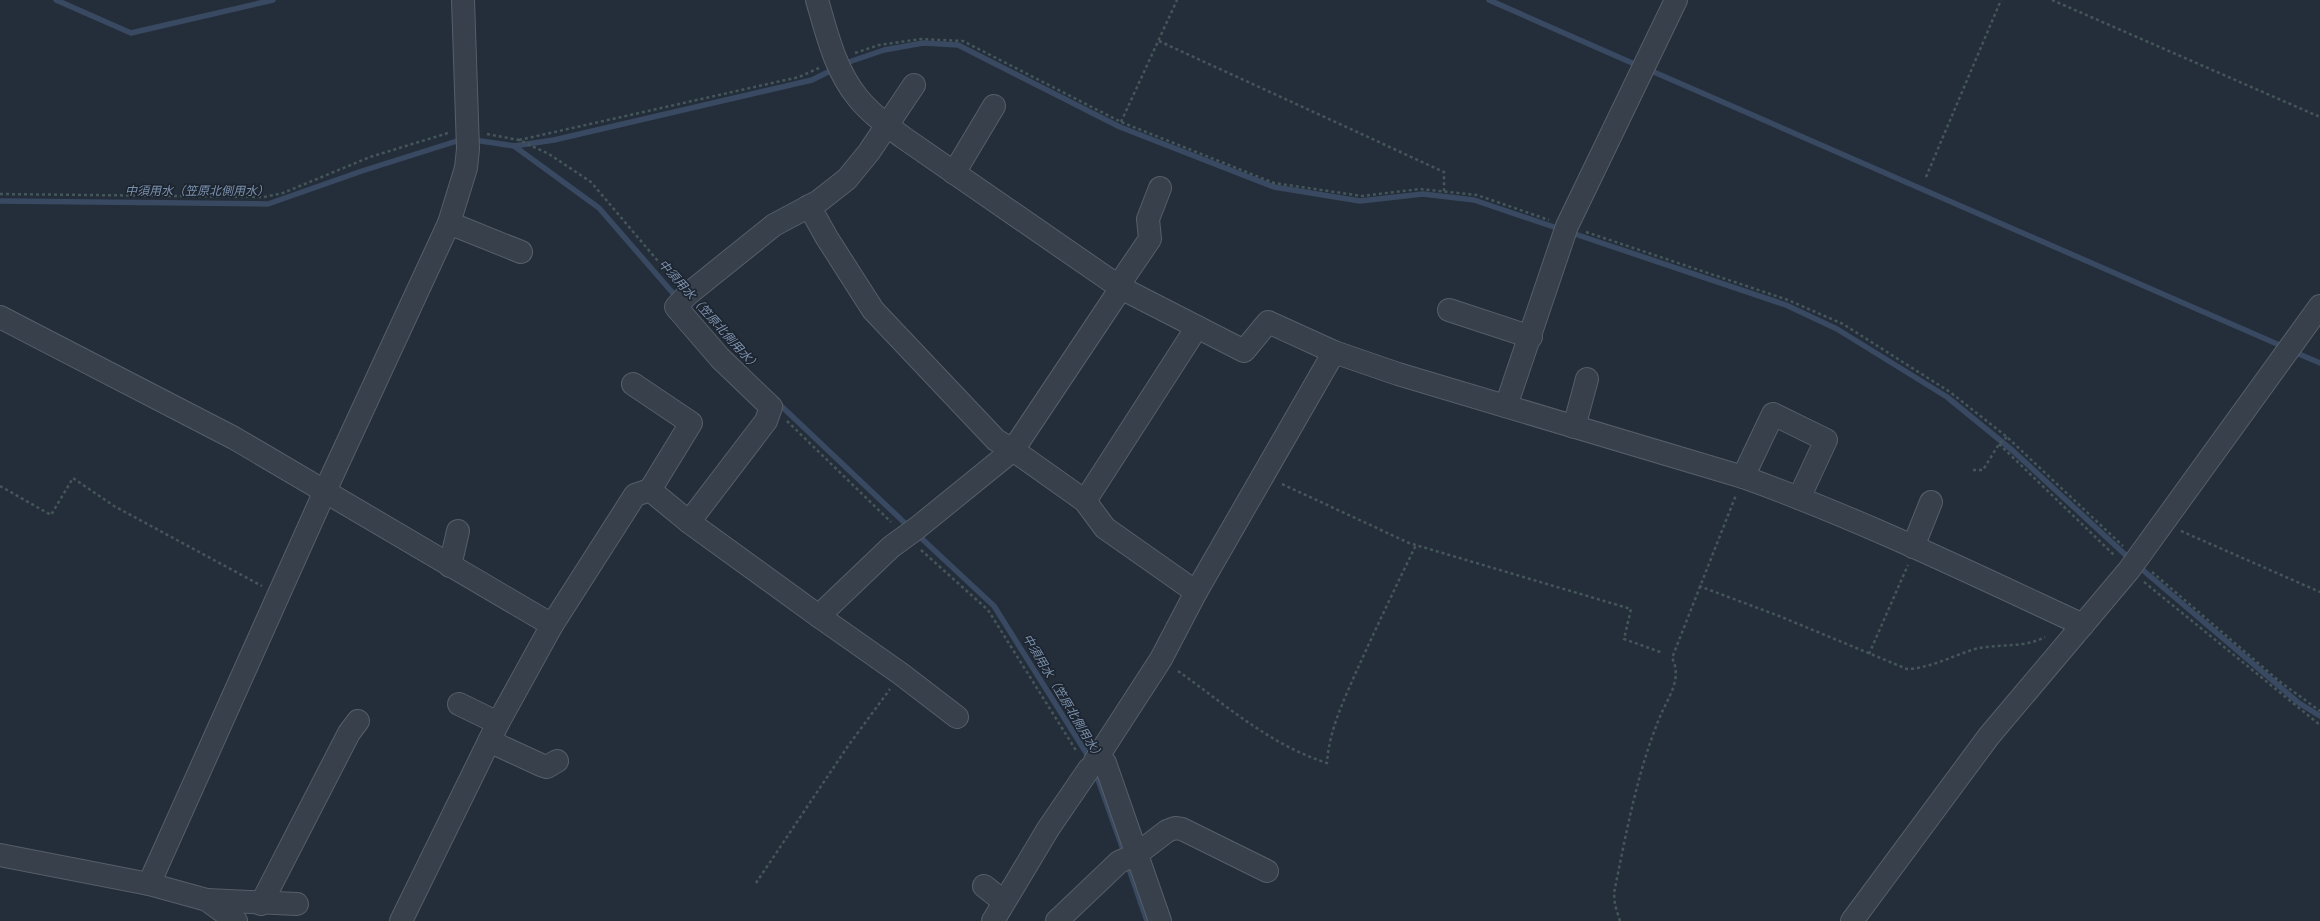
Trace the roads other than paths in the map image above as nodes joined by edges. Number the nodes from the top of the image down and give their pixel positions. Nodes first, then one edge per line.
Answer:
1 (464, 0) edge
2 (817, 0) edge
3 (1676, 0) edge
4 (914, 85) dead end
5 (994, 106) dead end
6 (888, 126) junction
7 (954, 173) junction
8 (1160, 188) dead end
9 (809, 206) junction
10 (449, 223) junction
11 (521, 252) dead end
12 (1120, 287) junction
13 (2320, 306) edge
14 (1448, 310) dead end
15 (0, 317) edge
16 (1197, 327) junction
17 (1531, 337) junction
18 (1334, 352) junction
19 (1587, 379) dead end
20 (633, 384) dead end
21 (1506, 406) junction
22 (1574, 426) junction
23 (1013, 450) junction
24 (1743, 477) junction
25 (325, 490) junction
26 (650, 490) junction
27 (1799, 498) junction
28 (1085, 502) junction
29 (1930, 502) dead end
30 (689, 522) junction
31 (458, 531) dead end
32 (1914, 547) junction
33 (450, 566) junction
34 (1196, 592) junction
35 (820, 617) junction
36 (552, 625) junction
37 (2083, 625) junction
38 (459, 704) dead end
39 (957, 717) dead end
40 (358, 720) dead end
41 (494, 732) junction
42 (557, 761) dead end
43 (1091, 761) junction
44 (1136, 854) junction
45 (0, 855) edge
46 (1267, 871) dead end
47 (148, 884) junction
48 (984, 886) dead end
49 (207, 900) junction
50 (1003, 902) junction
51 (261, 904) junction
52 (298, 904) dead end
53 (236, 921) edge
54 (401, 921) edge
55 (993, 921) edge
56 (1057, 921) edge
57 (1160, 921) edge
58 (1852, 921) edge

1 - 10 street
2 - 6 street
3 - 17 street
4 - 6 street
5 - 7 street
6 - 7 street
6 - 9 street
7 - 12 street
8 - 12 street
9 - 23 street
9 - 30 street
10 - 11 street
10 - 25 street
12 - 16 street
12 - 23 street
13 - 37 street
14 - 17 street
15 - 25 street
16 - 18 street
16 - 28 street
17 - 21 street
18 - 21 street
18 - 34 street
19 - 22 street
20 - 26 street
21 - 22 street
22 - 24 street
23 - 28 street
23 - 35 street
24 - 27 street
24 - 27 street
25 - 33 street
25 - 47 street
26 - 30 street
26 - 36 street
27 - 32 street
28 - 34 street
29 - 32 street
30 - 35 street
31 - 33 street
32 - 37 street
33 - 36 street
34 - 43 street
35 - 39 street
36 - 41 street
37 - 58 street
38 - 41 street
40 - 51 street
41 - 42 street
41 - 54 street
43 - 44 street
43 - 50 street
44 - 46 street
44 - 56 street
44 - 57 street
45 - 47 street
47 - 49 street
48 - 50 street
49 - 51 street
49 - 53 street
50 - 55 street
51 - 52 street

